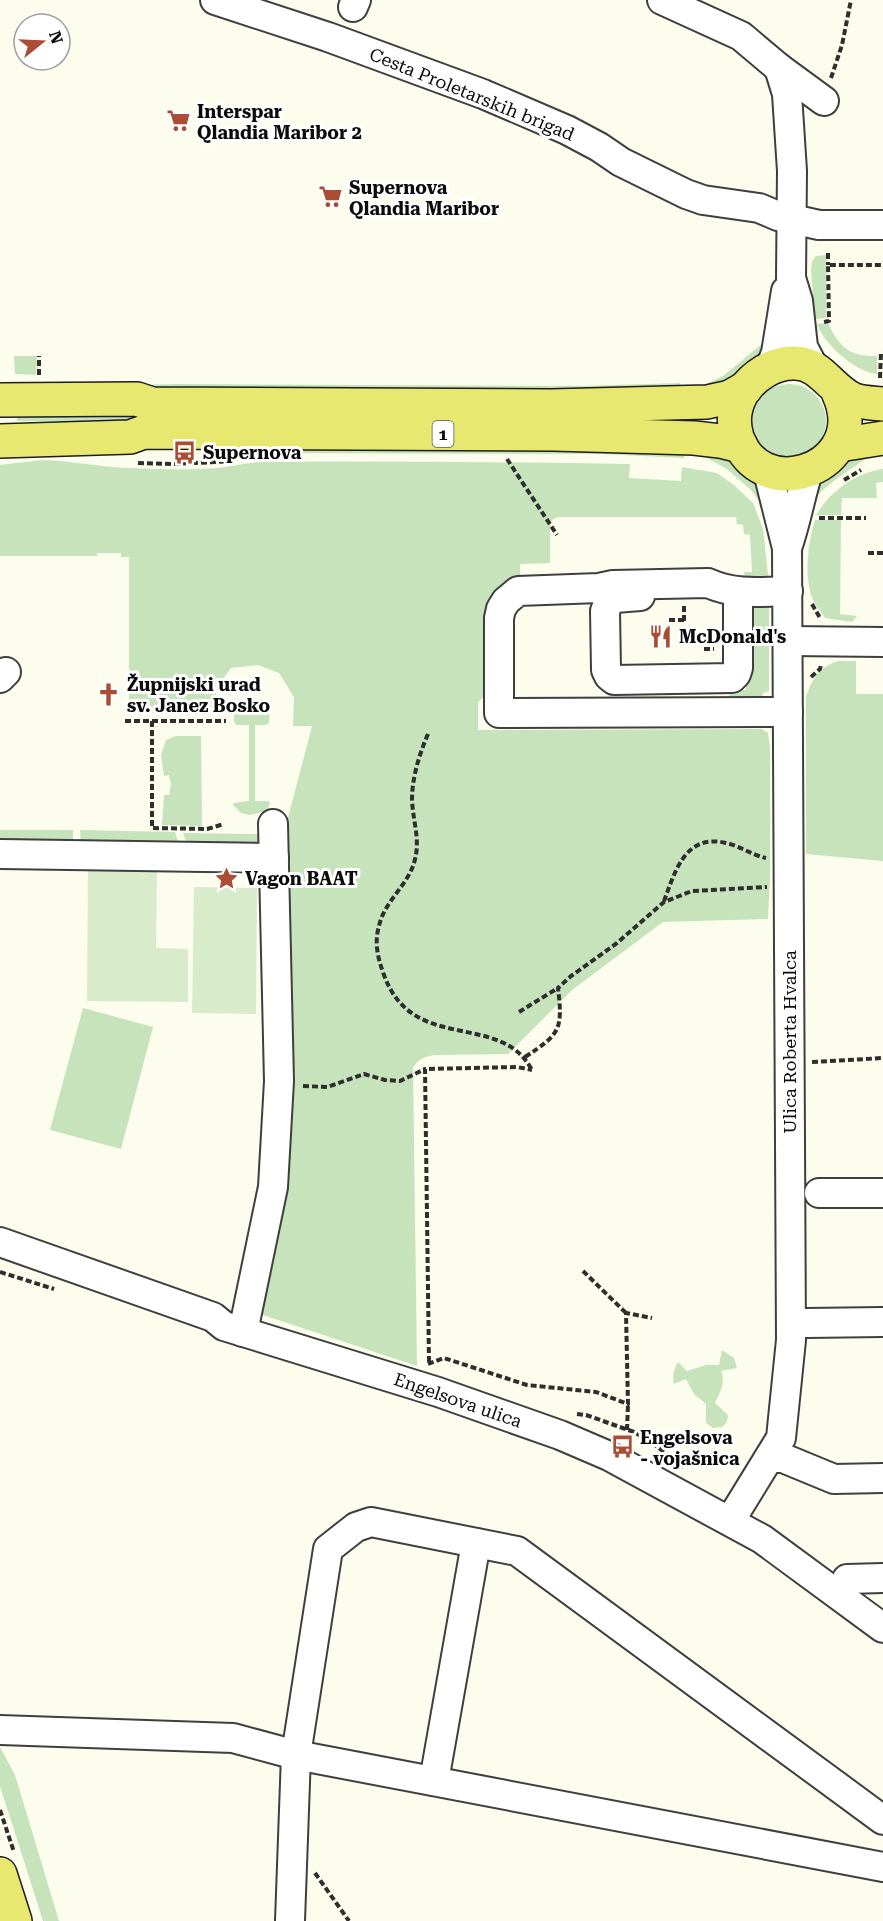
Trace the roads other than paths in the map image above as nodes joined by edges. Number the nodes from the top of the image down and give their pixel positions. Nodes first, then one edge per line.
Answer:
1 (215, 0) edge
2 (662, 0) edge
3 (779, 68) junction
4 (824, 101) road end
5 (790, 219) junction
6 (883, 225) edge
7 (791, 278) junction
8 (758, 378) junction
9 (825, 379) junction
10 (882, 392) edge
11 (0, 400) edge
12 (0, 411) edge
13 (148, 418) junction
14 (0, 428) edge
15 (883, 438) edge
16 (0, 441) edge
17 (839, 445) junction
18 (741, 446) junction
19 (768, 471) junction
20 (808, 472) junction
21 (787, 548) junction
22 (730, 591) junction
23 (788, 591) junction
24 (789, 641) junction
25 (883, 642) edge
26 (788, 712) junction
27 (273, 824) dead end
28 (0, 854) edge
29 (274, 858) junction
30 (883, 1193) edge
31 (819, 1194) dead end
32 (0, 1242) edge
33 (0, 1262) edge
34 (883, 1322) edge
35 (806, 1323) dead end
36 (233, 1329) junction
37 (769, 1458) junction
38 (883, 1478) edge
39 (730, 1521) junction
40 (476, 1543) junction
41 (883, 1578) edge
42 (847, 1579) dead end
43 (883, 1628) edge
44 (0, 1730) edge
45 (296, 1755) junction
46 (434, 1781) junction
47 (883, 1820) edge
48 (883, 1867) edge
49 (0, 1874) edge
50 (15, 1921) edge
51 (290, 1921) edge

1 - 5 street, Cesta Proletarskih brigad
2 - 3 street
3 - 4 street
3 - 5 street
5 - 6 street, Cesta Proletarskih brigad
5 - 7 street
7 - 8 street
7 - 9 street
8 - 9 main road, 1
8 - 13 main road, 1
8 - 18 main road
9 - 10 main road, 1
9 - 17 main road
11 - 13 main road, 1
12 - 13 main road
13 - 14 main road
13 - 16 main road, 1
13 - 18 main road, 1
15 - 17 main road
17 - 20 main road
18 - 19 main road
19 - 20 main road
19 - 21 street
20 - 21 street
21 - 23 street, Ulica Roberta Hvalca
22 - 22 street
22 - 23 street
22 - 26 street
23 - 24 street, Ulica Roberta Hvalca
24 - 25 street
24 - 26 street, Ulica Roberta Hvalca
26 - 37 street, Ulica Roberta Hvalca
27 - 29 street
28 - 29 street
29 - 36 street
30 - 31 street
32 - 36 street, Engelsova ulica
33 - 36 street
34 - 35 street
36 - 39 street, Engelsova ulica
37 - 38 street
37 - 39 street, Ulica Roberta Hvalca
39 - 43 street, Engelsova ulica
40 - 45 street
40 - 46 street
40 - 47 street
41 - 42 street
44 - 45 street
45 - 46 street
45 - 51 street
46 - 48 street
49 - 50 main road

